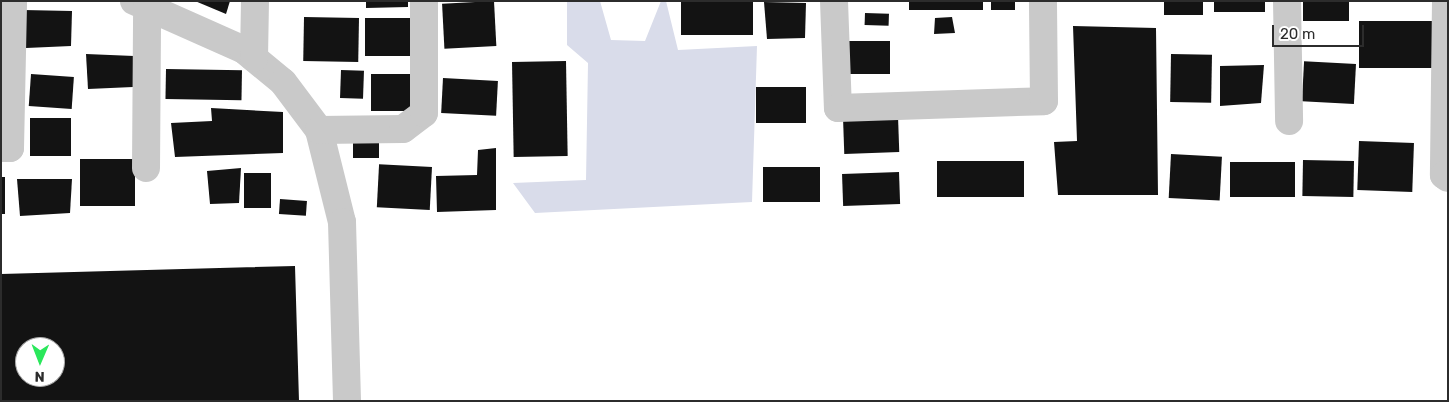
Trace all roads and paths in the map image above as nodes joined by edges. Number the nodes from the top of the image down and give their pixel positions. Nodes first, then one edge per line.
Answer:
1 (13, 1) edge
2 (255, 1) edge
3 (424, 1) edge
4 (834, 1) edge
5 (1043, 1) edge
6 (1287, 1) edge
7 (1446, 1) edge
8 (141, 4) edge
9 (254, 58) junction
10 (1289, 121) dead end
11 (319, 130) junction
12 (1, 148) edge
13 (146, 168) dead end
14 (1448, 178) edge
15 (347, 401) edge

1 - 12 street
2 - 9 street
3 - 11 street
4 - 5 street
6 - 10 street
7 - 14 street
8 - 9 street
8 - 13 street
9 - 11 street
11 - 15 street

